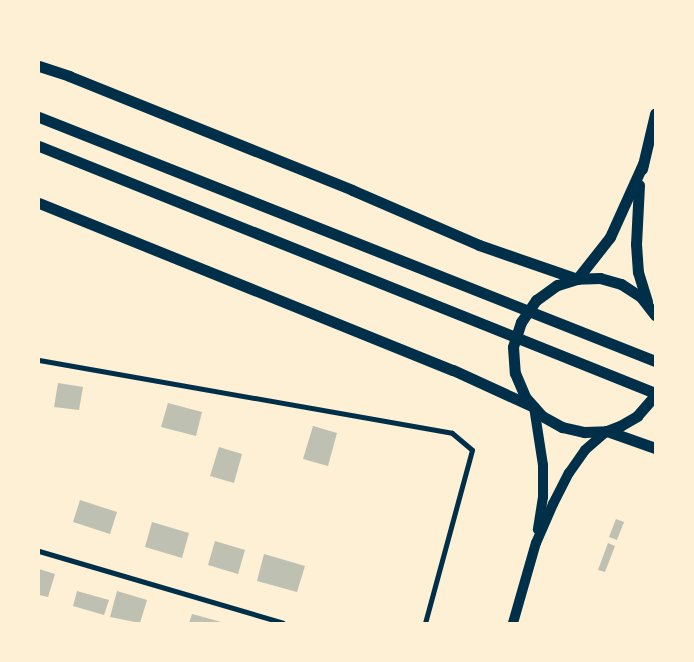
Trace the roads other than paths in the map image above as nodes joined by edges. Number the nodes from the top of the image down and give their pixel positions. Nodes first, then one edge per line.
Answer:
1 (39, 66) edge
2 (655, 114) edge
3 (39, 118) edge
4 (39, 146) edge
5 (643, 164) junction
6 (39, 203) edge
7 (577, 279) junction
8 (651, 304) edge
9 (655, 315) edge
10 (39, 360) edge
11 (655, 361) edge
12 (655, 394) edge
13 (534, 406) junction
14 (607, 431) junction
15 (655, 448) edge
16 (536, 543) junction
17 (39, 551) edge
18 (283, 623) edge
19 (425, 623) edge
20 (513, 623) edge

1 - 7 main road
2 - 5 main road
3 - 11 main road
4 - 12 main road
5 - 7 main road
5 - 8 main road
6 - 13 main road
7 - 8 main road
7 - 13 main road
8 - 9 main road
10 - 19 street
12 - 14 main road
13 - 14 main road
13 - 16 main road
14 - 15 main road
14 - 16 main road
16 - 20 main road
17 - 18 street

